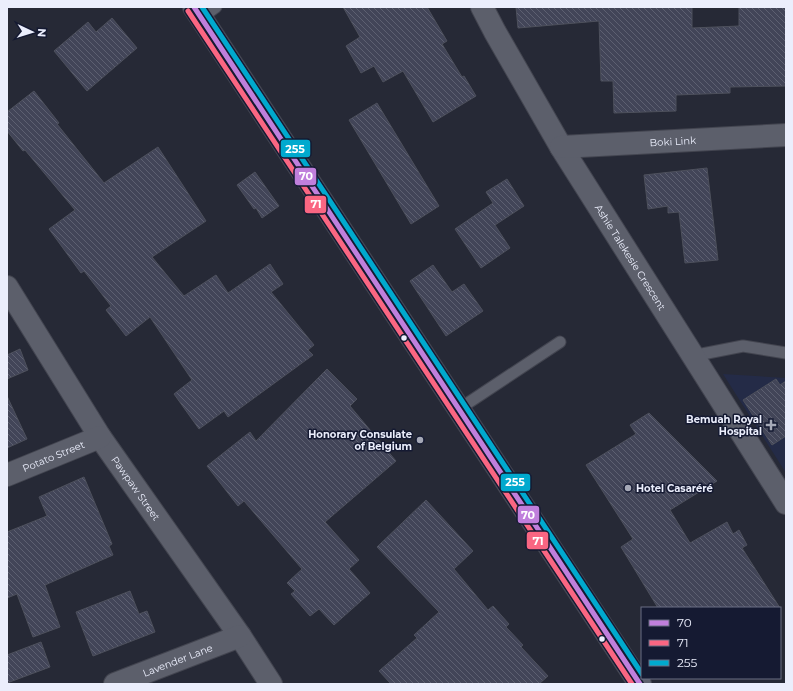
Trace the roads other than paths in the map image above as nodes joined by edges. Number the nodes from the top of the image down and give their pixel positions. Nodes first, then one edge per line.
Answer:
1 (482, 7) edge
2 (204, 11) edge
3 (786, 135) edge
4 (561, 147) junction
5 (7, 287) edge
6 (560, 342) dead end
7 (786, 354) edge
8 (692, 356) junction
9 (459, 409) junction
10 (100, 437) junction
11 (7, 475) edge
12 (786, 503) edge
13 (240, 636) junction
14 (115, 684) edge
15 (271, 684) edge
16 (640, 684) edge

1 - 4 street, Ashie Talekesie Crescent
2 - 9 main road
3 - 4 street, Boki Link
4 - 8 street, Ashie Talekesie Crescent
5 - 10 street, Pawpaw Street
6 - 9 lane
7 - 8 lane
8 - 12 street, Ashie Talekesie Crescent
9 - 16 main road
10 - 11 street, Potato Street
10 - 13 street, Pawpaw Street
13 - 14 street, Lavender Lane
13 - 15 street, Pawpaw Street

